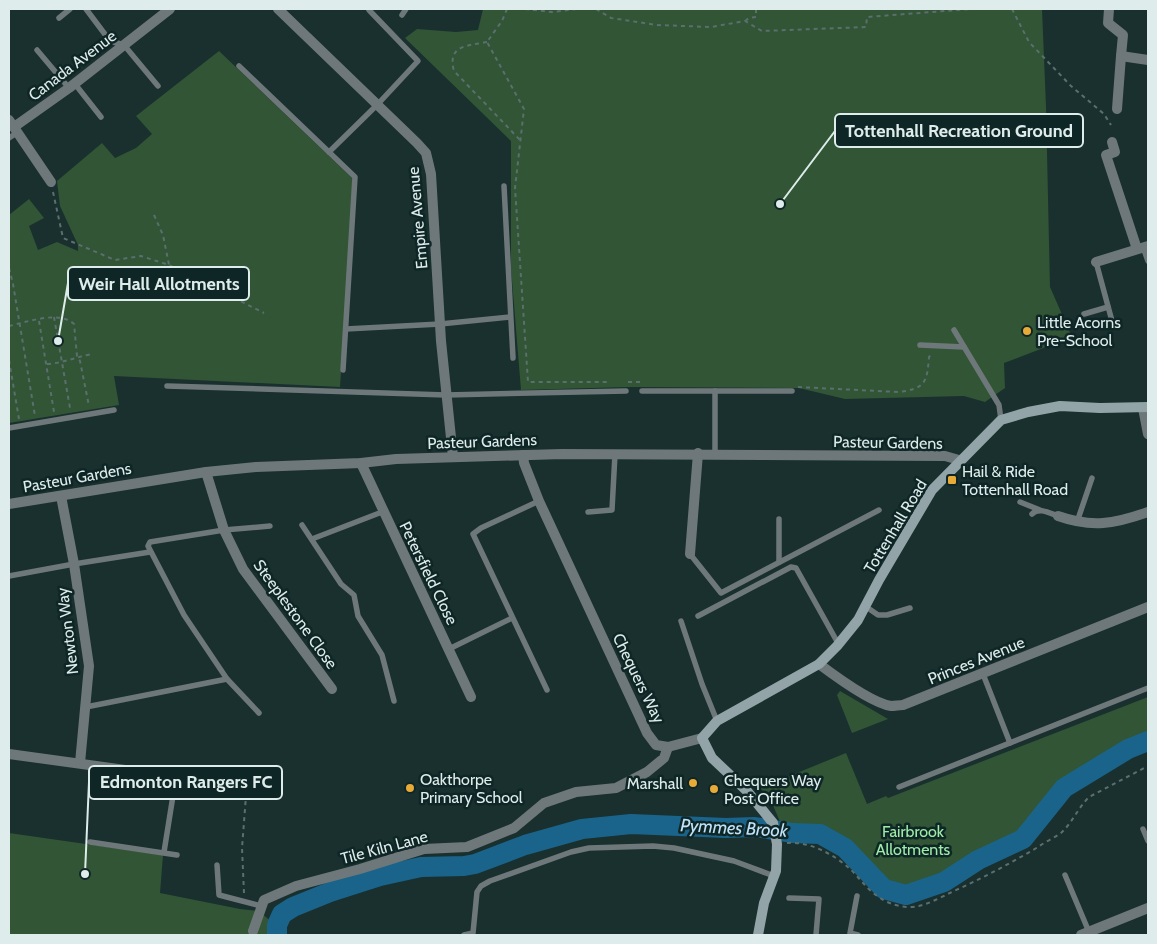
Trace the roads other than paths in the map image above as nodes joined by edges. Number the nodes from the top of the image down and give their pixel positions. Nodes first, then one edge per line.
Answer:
1 (70, 9) edge
2 (86, 9) edge
3 (170, 9) edge
4 (278, 9) edge
5 (406, 9) edge
6 (1109, 9) edge
7 (369, 10) edge
8 (402, 15) dead end
9 (58, 18) dead end
10 (124, 45) junction
11 (37, 50) dead end
12 (1121, 56) junction
13 (1148, 60) edge
14 (239, 66) dead end
15 (72, 86) junction
16 (158, 86) dead end
17 (377, 105) junction
18 (1117, 109) road end
19 (101, 117) dead end
20 (13, 126) edge
21 (9, 138) edge
22 (1112, 142) dead end
23 (329, 152) junction
24 (51, 182) road end
25 (504, 186) dead end
26 (1143, 247) edge
27 (1096, 262) joint
28 (1148, 262) edge
29 (1108, 307) junction
30 (1084, 314) dead end
31 (510, 316) junction
32 (1112, 321) dead end
33 (440, 324) junction
34 (346, 329) junction
35 (954, 330) dead end
36 (920, 345) dead end
37 (964, 347) junction
38 (513, 358) dead end
39 (343, 370) dead end
40 (167, 386) dead end
41 (792, 389) road end
42 (626, 391) dead end
43 (642, 391) dead end
44 (715, 391) junction
45 (446, 395) junction
46 (1146, 408) edge
47 (114, 410) dead end
48 (1001, 420) junction
49 (9, 428) edge
50 (1148, 434) edge
51 (698, 453) junction
52 (615, 454) junction
53 (715, 454) junction
54 (523, 455) junction
55 (453, 457) junction
56 (959, 460) junction
57 (361, 463) junction
58 (206, 472) junction
59 (1092, 478) dead end
60 (61, 496) junction
61 (539, 501) junction
62 (1020, 502) dead end
63 (9, 504) edge
64 (878, 510) dead end
65 (1040, 510) junction
66 (382, 512) junction
67 (588, 512) dead end
68 (1148, 512) edge
69 (1032, 514) dead end
70 (778, 519) dead end
71 (1062, 519) joint
72 (1076, 522) junction
73 (302, 525) dead end
74 (270, 526) dead end
75 (224, 530) junction
76 (312, 539) junction
77 (150, 552) junction
78 (690, 554) joint
79 (780, 562) junction
80 (74, 564) junction
81 (9, 576) edge
82 (865, 606) junction
83 (1148, 607) edge
84 (910, 608) dead end
85 (698, 616) dead end
86 (512, 618) junction
87 (681, 621) dead end
88 (839, 644) junction
89 (449, 649) junction
90 (819, 664) junction
91 (983, 674) junction
92 (227, 679) junction
93 (1148, 688) edge
94 (332, 689) dead end
95 (547, 690) dead end
96 (470, 697) dead end
97 (394, 701) dead end
98 (86, 707) junction
99 (259, 713) dead end
100 (718, 721) junction
101 (702, 738) junction
102 (1010, 742) junction
103 (668, 747) junction
104 (9, 754) edge
105 (80, 763) junction
106 (176, 776) junction
107 (242, 786) road end
108 (899, 787) dead end
109 (1143, 829) dead end
110 (1148, 841) edge
111 (90, 842) dead end
112 (164, 852) junction
113 (177, 855) dead end
114 (217, 865) dead end
115 (1065, 875) dead end
116 (774, 876) junction
117 (857, 896) dead end
118 (789, 898) dead end
119 (261, 906) junction
120 (1148, 908) edge
121 (254, 931) dead end
122 (1089, 933) edge
123 (464, 935) edge
124 (758, 935) edge
125 (816, 935) edge
126 (858, 935) edge

1 - 9 lane
2 - 10 lane
3 - 10 street, Canada Avenue
4 - 17 street, Empire Avenue
5 - 8 lane
6 - 12 street
7 - 17 lane
10 - 15 street, Canada Avenue
10 - 16 lane
11 - 15 lane
12 - 13 street
12 - 18 street
14 - 23 lane
15 - 19 lane
15 - 20 street, Canada Avenue
17 - 23 lane
17 - 33 street, Empire Avenue
20 - 21 lane
20 - 24 street
22 - 26 street
23 - 34 lane
25 - 31 lane
26 - 27 street
26 - 28 lane
27 - 29 lane
29 - 30 lane
29 - 32 lane
31 - 33 lane
31 - 38 lane
33 - 34 lane
33 - 45 street, Empire Avenue
34 - 39 lane
35 - 37 lane
36 - 37 lane
37 - 48 lane
40 - 45 lane
41 - 44 lane
42 - 45 lane
43 - 44 lane
44 - 53 lane
45 - 55 street, Empire Avenue
46 - 48 street, Tottenhall Road
46 - 50 street
47 - 49 lane
48 - 56 street, Tottenhall Road
51 - 52 street, Pasteur Gardens
51 - 53 street, Pasteur Gardens
51 - 78 street
52 - 54 street, Pasteur Gardens
52 - 67 lane
53 - 56 street, Pasteur Gardens
54 - 55 street, Pasteur Gardens
54 - 61 street, Chequers Way
55 - 57 street, Pasteur Gardens
56 - 82 street, Tottenhall Road
57 - 58 street, Pasteur Gardens
57 - 66 street, Petersfield Close
58 - 60 street, Pasteur Gardens
58 - 75 street, Steeplestone Close
59 - 72 lane
60 - 63 street, Pasteur Gardens
60 - 80 street, Newton Way
61 - 86 lane
61 - 103 street, Chequers Way
62 - 65 lane
64 - 79 lane
65 - 69 lane
65 - 71 lane
66 - 76 lane
66 - 89 street, Petersfield Close
68 - 72 street
70 - 79 lane
71 - 72 street
73 - 76 lane
74 - 75 lane
75 - 77 lane
75 - 94 street, Steeplestone Close
76 - 97 lane
77 - 80 lane
77 - 92 lane
78 - 79 lane
80 - 81 lane
80 - 98 street, Newton Way
82 - 84 lane
82 - 88 street, Tottenhall Road
83 - 91 street, Princes Avenue
85 - 88 lane
86 - 89 lane
86 - 95 lane
87 - 100 lane
88 - 90 street, Tottenhall Road
89 - 96 street, Petersfield Close
90 - 91 street, Princes Avenue
90 - 100 street, Tottenhall Road
91 - 102 lane
92 - 98 lane
92 - 99 lane
93 - 102 lane
98 - 105 street, Newton Way
100 - 101 street, Tottenhall Road
101 - 103 street
101 - 116 street
102 - 108 lane
103 - 119 street, Tile Kiln Lane
104 - 105 street
105 - 106 street
106 - 107 street
106 - 112 lane
109 - 110 lane
111 - 112 lane
112 - 113 lane
114 - 119 lane
115 - 122 lane
116 - 123 lane
116 - 124 street
117 - 126 lane
118 - 125 lane
119 - 121 street
120 - 122 street

